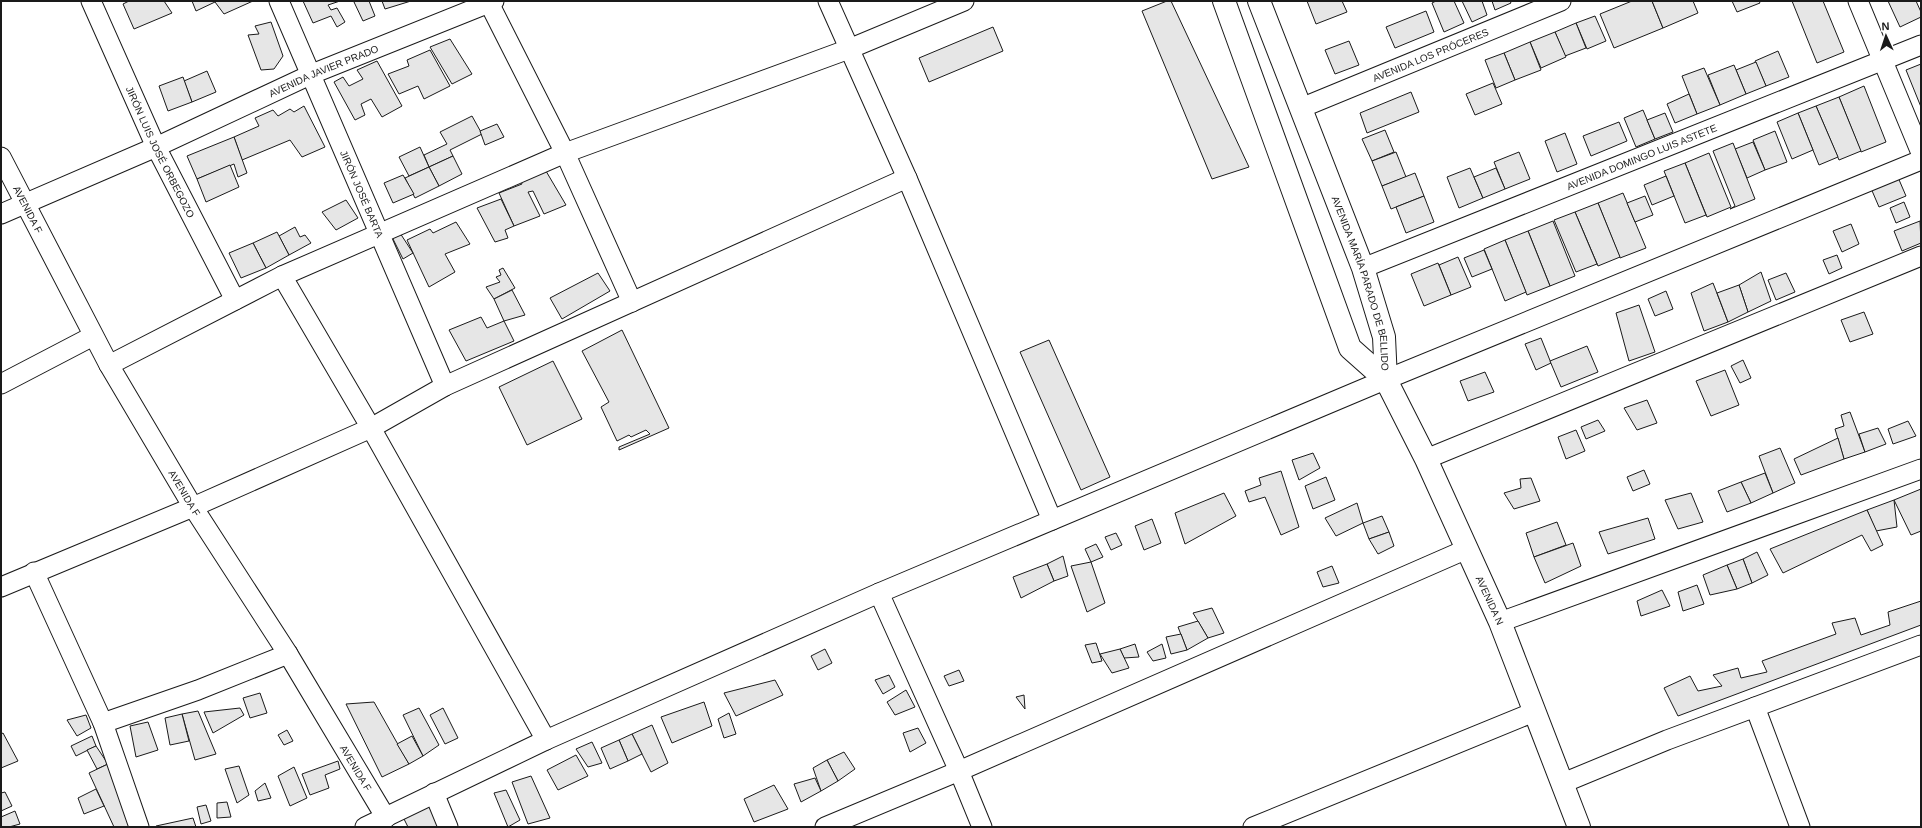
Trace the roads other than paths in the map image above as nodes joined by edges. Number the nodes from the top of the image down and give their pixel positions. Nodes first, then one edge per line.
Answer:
1 (92, 1) edge
2 (279, 1) edge
3 (828, 1) edge
4 (964, 1) edge
5 (1224, 1) edge
6 (1259, 1) edge
7 (1561, 1) edge
8 (1858, 1) edge
9 (491, 2) edge
10 (1921, 45) edge
11 (849, 49) junction
12 (1883, 61) junction
13 (312, 74) junction
14 (1301, 108) junction
15 (156, 147) junction
16 (565, 153) junction
17 (1921, 153) edge
18 (1, 157) edge
19 (1921, 160) edge
20 (907, 178) junction
21 (25, 202) junction
22 (1, 214) edge
23 (378, 232) junction
24 (1921, 256) edge
25 (1363, 268) junction
26 (282, 276) junction
27 (235, 300) junction
28 (632, 302) junction
29 (93, 336) junction
30 (109, 365) junction
31 (1386, 380) junction
32 (1, 384) edge
33 (445, 386) junction
34 (371, 428) junction
35 (1426, 459) junction
36 (1921, 469) edge
37 (193, 507) junction
38 (1052, 520) junction
39 (1467, 549) junction
40 (34, 572) junction
41 (1, 587) edge
42 (879, 593) junction
43 (1500, 622) junction
44 (1921, 645) edge
45 (288, 654) junction
46 (1755, 707) junction
47 (1534, 712) junction
48 (103, 723) junction
49 (546, 740) junction
50 (959, 771) junction
51 (1563, 783) junction
52 (434, 793) junction
53 (386, 818) junction
54 (139, 827) edge
55 (365, 827) edge
56 (448, 827) edge
57 (825, 827) edge
58 (982, 827) edge
59 (1253, 827) edge
60 (1579, 827) edge
61 (1800, 827) edge

1 - 15 street, JIRÓN LUIS JOSÉ ORBEGOZO
2 - 13 street, JIRÓN JOSÉ BARTA
3 - 11 street
4 - 11 street
5 - 31 street, AVENIDA MARÍA PARADO DE BELLIDO
6 - 14 street, AVENIDA MARÍA PARADO DE BELLIDO
7 - 14 street, AVENIDA LOS PRÓCERES
8 - 12 street
9 - 13 street, AVENIDA JAVIER PRADO
9 - 16 street
10 - 12 street, AVENIDA DOMINGO LUIS ASTETE
11 - 16 street
11 - 20 street
12 - 17 street
12 - 25 street, AVENIDA DOMINGO LUIS ASTETE
13 - 15 street, AVENIDA JAVIER PRADO
13 - 23 street, JIRÓN JOSÉ BARTA
14 - 25 street, AVENIDA MARÍA PARADO DE BELLIDO
15 - 21 street, AVENIDA JAVIER PRADO
15 - 27 street, JIRÓN LUIS JOSÉ ORBEGOZO
16 - 23 street
16 - 28 street
18 - 21 street, AVENIDA F
19 - 31 street
20 - 28 street
20 - 38 street
21 - 22 street, AVENIDA JAVIER PRADO
21 - 29 street, AVENIDA F
23 - 26 street
23 - 33 street, JIRÓN JOSÉ BARTA
24 - 35 street
25 - 31 street, AVENIDA MARÍA PARADO DE BELLIDO
26 - 27 street
26 - 34 street
27 - 30 street
28 - 33 street
29 - 30 street, AVENIDA F
29 - 32 street
30 - 37 street, AVENIDA F
31 - 35 street, AVENIDA N
31 - 38 street
33 - 34 street
34 - 37 street
34 - 49 street
35 - 39 street, AVENIDA N
36 - 43 street
37 - 40 street
37 - 45 street, AVENIDA F
38 - 42 street
39 - 43 street, AVENIDA N
39 - 50 street
40 - 41 street
40 - 48 street
42 - 49 street
42 - 50 street
43 - 47 street, AVENIDA N
44 - 46 street
45 - 48 street
45 - 53 street, AVENIDA F
46 - 51 street
46 - 61 street
47 - 51 street, AVENIDA N
47 - 59 street
48 - 54 street
49 - 52 street
50 - 57 street
50 - 58 street
51 - 60 street, AVENIDA N
52 - 53 street
52 - 56 street
53 - 55 street

